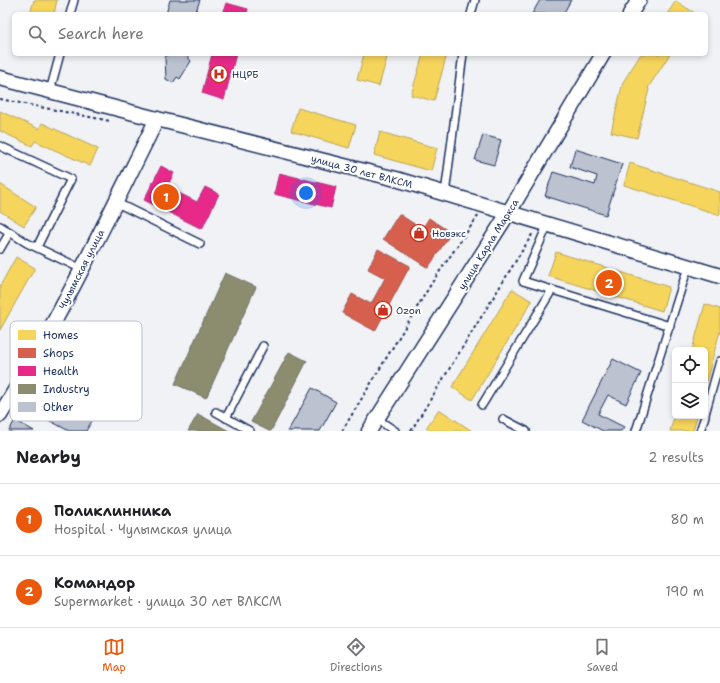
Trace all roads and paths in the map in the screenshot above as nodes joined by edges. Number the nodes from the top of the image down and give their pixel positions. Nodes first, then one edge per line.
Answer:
1 (74, 0) edge
2 (475, 0) edge
3 (639, 0) edge
4 (71, 12) edge
5 (472, 12) edge
6 (631, 12) edge
7 (59, 56) edge
8 (463, 56) edge
9 (602, 56) edge
10 (0, 78) edge
11 (50, 91) junction
12 (0, 99) edge
13 (157, 119) junction
14 (117, 122) dead end
15 (0, 146) edge
16 (445, 194) junction
17 (115, 202) junction
18 (509, 212) junction
19 (471, 214) dead end
20 (543, 223) junction
21 (0, 226) edge
22 (10, 232) junction
23 (200, 244) dead end
24 (37, 247) junction
25 (0, 249) edge
26 (688, 267) junction
27 (82, 269) junction
28 (720, 276) edge
29 (552, 290) junction
30 (53, 321) edge
31 (670, 326) junction
32 (263, 346) dead end
33 (720, 362) edge
34 (10, 399) edge
35 (708, 404) edge
36 (482, 405) dead end
37 (216, 412) dead end
38 (0, 415) edge
39 (226, 418) junction
40 (377, 419) junction
41 (503, 419) dead end
42 (704, 419) edge
43 (250, 431) edge
44 (342, 431) edge
45 (369, 431) edge
46 (396, 431) edge
47 (411, 431) edge
48 (526, 431) edge
49 (636, 431) edge
50 (700, 431) edge

1 - 4 lane
2 - 5 lane
3 - 6 street
7 - 11 lane
8 - 16 lane
9 - 18 street, улица Карла Маркса
10 - 11 street, улица 30 лет ВЛКСМ
11 - 13 street, улица 30 лет ВЛКСМ
12 - 14 path
13 - 16 street, улица 30 лет ВЛКСМ
13 - 17 street, Чулымская улица
15 - 24 lane
16 - 18 street, улица 30 лет ВЛКСМ
17 - 23 lane
17 - 27 street, Чулымская улица
18 - 20 street, улица 30 лет ВЛКСМ
18 - 40 street, улица Карла Маркса
19 - 44 path
20 - 26 street, улица 30 лет ВЛКСМ
20 - 29 lane
20 - 47 path
21 - 22 lane
22 - 24 lane
22 - 25 lane
24 - 27 lane
26 - 28 street, улица 30 лет ВЛКСМ
26 - 31 lane
27 - 30 street, Чулымская улица
29 - 31 lane
29 - 36 lane
31 - 49 lane
32 - 39 lane
33 - 35 lane
34 - 38 street, Чулымская улица
37 - 39 lane
39 - 43 lane
40 - 45 street, улица Карла Маркса
40 - 46 lane
41 - 48 lane
42 - 50 lane

